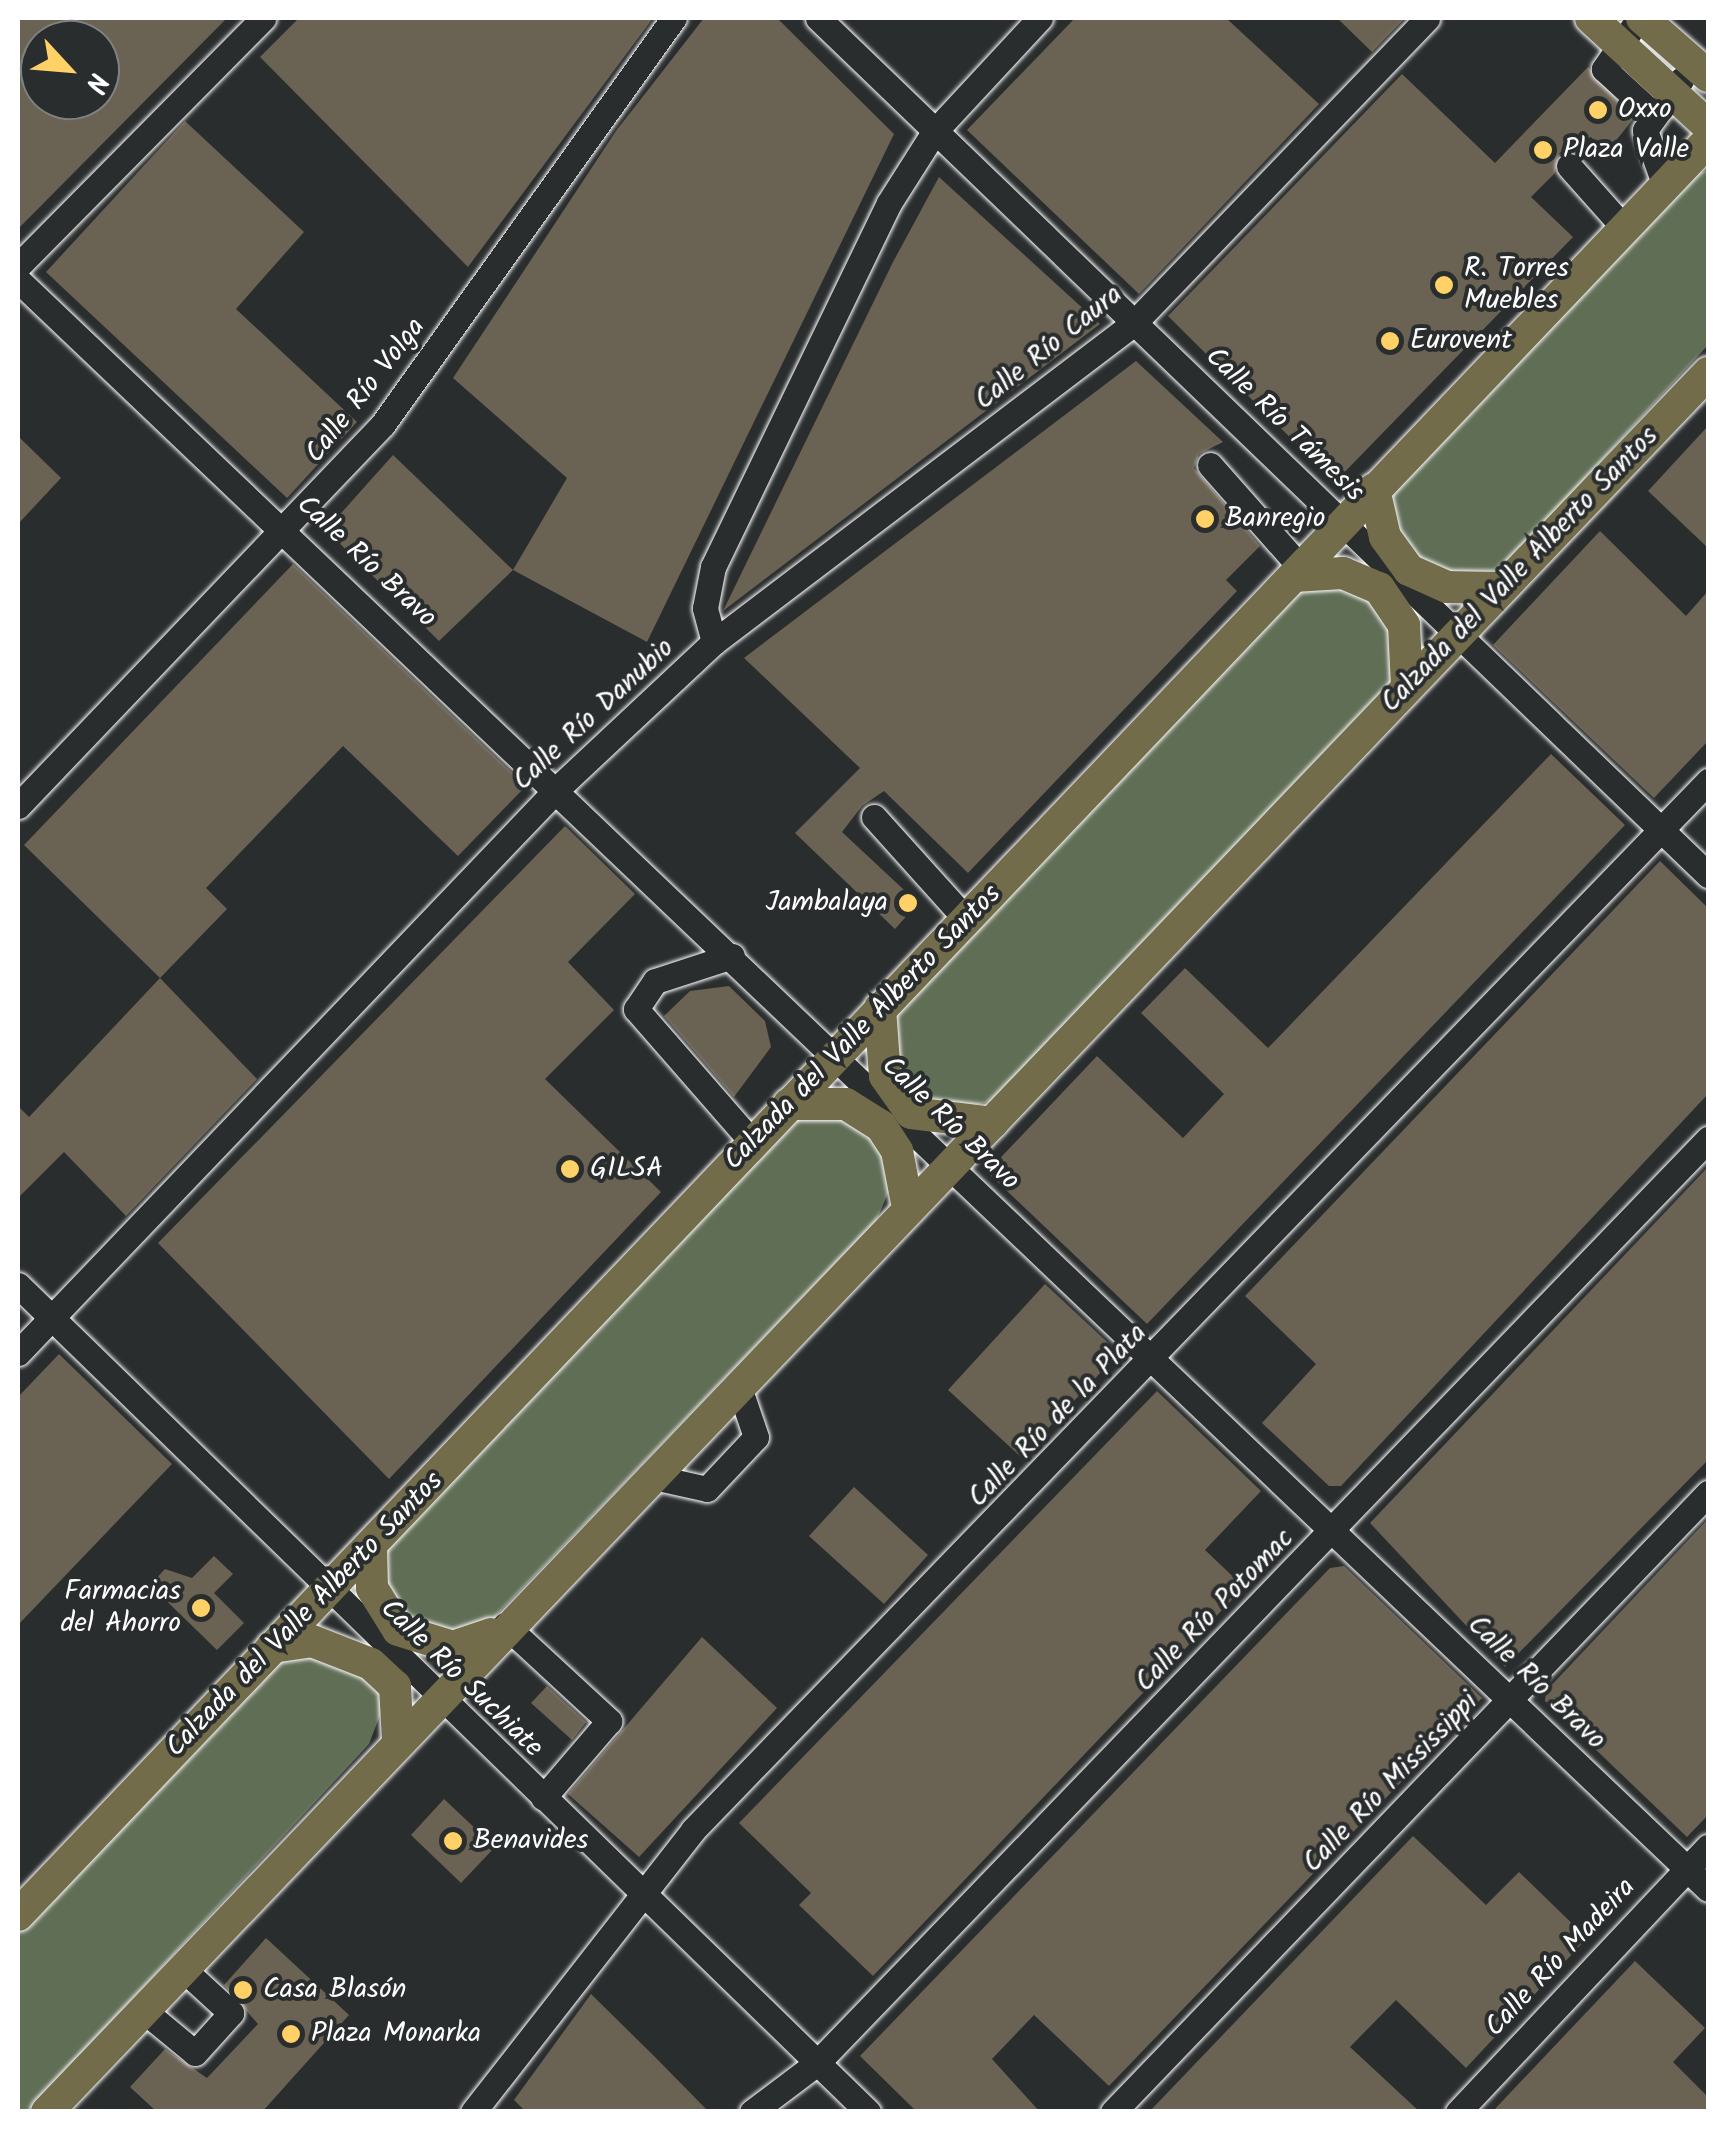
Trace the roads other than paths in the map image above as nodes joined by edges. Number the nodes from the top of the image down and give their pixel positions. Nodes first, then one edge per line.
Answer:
1 (262, 18) edge
2 (674, 18) edge
3 (818, 18) edge
4 (1040, 18) edge
5 (1428, 18) edge
6 (1591, 18) edge
7 (1641, 18) edge
8 (1617, 42) junction
9 (1702, 71) edge
10 (1661, 102) junction
11 (1708, 126) edge
12 (934, 132) junction
13 (1708, 141) edge
14 (1569, 166) dead end
15 (1665, 186) junction
16 (1624, 228) junction
17 (18, 266) edge
18 (18, 280) edge
19 (1134, 324) junction
20 (1708, 373) edge
21 (1210, 466) dead end
22 (1374, 489) junction
23 (1343, 522) junction
24 (290, 532) junction
25 (1298, 572) junction
26 (1500, 588) junction
27 (1456, 635) junction
28 (714, 642) junction
29 (1407, 687) junction
30 (1708, 781) edge
31 (558, 787) junction
32 (18, 806) edge
33 (874, 817) dead end
34 (1661, 830) junction
35 (1708, 875) edge
36 (966, 918) junction
37 (732, 956) junction
38 (880, 1008) junction
39 (835, 1055) junction
40 (789, 1104) junction
41 (992, 1123) junction
42 (1708, 1138) edge
43 (753, 1143) junction
44 (949, 1166) junction
45 (908, 1208) junction
46 (18, 1285) edge
47 (51, 1317) junction
48 (18, 1353) edge
49 (1155, 1360) junction
50 (738, 1384) junction
51 (649, 1476) junction
52 (1708, 1492) edge
53 (1336, 1530) junction
54 (372, 1546) junction
55 (327, 1592) junction
56 (505, 1625) junction
57 (272, 1647) junction
58 (439, 1697) junction
59 (1512, 1702) junction
60 (398, 1740) junction
61 (543, 1798) junction
62 (1708, 1847) edge
63 (1688, 1869) junction
64 (1708, 1889) edge
65 (637, 1890) junction
66 (18, 1915) edge
67 (183, 1969) junction
68 (143, 2010) junction
69 (817, 2064) junction
70 (48, 2112) edge
71 (473, 2112) edge
72 (752, 2112) edge
73 (868, 2112) edge
74 (1112, 2112) edge
75 (1458, 2112) edge

1 - 17 street
2 - 24 street, Calle Río Volga
3 - 12 street, Calle Río Támesis
4 - 12 street, Calle Río Danubio
5 - 19 street, Calle Río Caura
6 - 8 main road
7 - 8 street
7 - 9 main road
8 - 10 main road
9 - 10 street
10 - 11 main road
10 - 15 street
12 - 19 street, Calle Río Támesis
12 - 28 street, Calle Río Danubio
13 - 15 main road, Calzada del Valle Alberto Santos
14 - 16 street
15 - 16 main road, Calzada del Valle Alberto Santos
16 - 22 main road, Calzada del Valle Alberto Santos
18 - 24 street, Calle Río Bravo
19 - 23 street, Calle Río Támesis
19 - 28 street, Calle Río Caura
20 - 26 main road, Calzada del Valle Alberto Santos
21 - 25 street
22 - 23 main road, Calzada del Valle Alberto Santos
22 - 26 main road
23 - 25 main road, Calzada del Valle Alberto Santos
23 - 27 street, Calle Río Támesis
24 - 31 street, Calle Río Bravo
24 - 32 street, Calle Río Volga
25 - 29 main road
25 - 36 main road, Calzada del Valle Alberto Santos
26 - 27 main road, Calzada del Valle Alberto Santos
27 - 29 main road, Calzada del Valle Alberto Santos
27 - 34 street, Calle Río Támesis
28 - 31 street, Calle Río Danubio
29 - 41 main road, Calzada del Valle Alberto Santos
30 - 34 street, Calle Río de la Plata
31 - 37 street, Calle Río Bravo
31 - 47 street, Calle Río Danubio
33 - 36 street
34 - 35 street, Calle Río Támesis
34 - 49 street, Calle Río de la Plata
36 - 38 main road, Calzada del Valle Alberto Santos
37 - 39 street, Calle Río Bravo
37 - 43 street
38 - 39 main road, Calzada del Valle Alberto Santos
38 - 41 main road
39 - 40 main road, Calzada del Valle Alberto Santos
39 - 44 street, Calle Río Bravo
40 - 43 main road, Calzada del Valle Alberto Santos
40 - 45 main road
41 - 44 main road, Calzada del Valle Alberto Santos
42 - 53 street, Calle Río Potomac
43 - 54 main road, Calzada del Valle Alberto Santos
44 - 45 main road, Calzada del Valle Alberto Santos
44 - 49 street, Calle Río Bravo
45 - 50 main road, Calzada del Valle Alberto Santos
46 - 47 street, Calle Río Suchiate
47 - 48 street, Calle Río Danubio
47 - 55 street, Calle Río Suchiate
49 - 53 street, Calle Río Bravo
49 - 65 street, Calle Río de la Plata
50 - 51 main road, Calzada del Valle Alberto Santos
50 - 51 street
51 - 56 main road, Calzada del Valle Alberto Santos
52 - 59 street, Calle Río Mississippi
53 - 59 street, Calle Río Bravo
53 - 69 street, Calle Río Potomac
54 - 55 main road, Calzada del Valle Alberto Santos
54 - 56 main road
55 - 57 main road, Calzada del Valle Alberto Santos
55 - 58 street, Calle Río Suchiate
56 - 58 main road, Calzada del Valle Alberto Santos
56 - 61 street
57 - 60 main road
57 - 66 main road, Calzada del Valle Alberto Santos
58 - 60 main road, Calzada del Valle Alberto Santos
58 - 61 street, Calle Río Suchiate
59 - 63 street, Calle Río Bravo
59 - 74 street, Calle Río Mississippi
60 - 67 main road, Calzada del Valle Alberto Santos
61 - 65 street, Calle Río Suchiate
62 - 63 street, Calle Río Madeira
63 - 64 street, Calle Río Bravo
63 - 75 street, Calle Río Madeira
65 - 69 street, Calle Río Suchiate
65 - 71 street, Calle Río de la Plata
67 - 68 main road, Calzada del Valle Alberto Santos
67 - 68 street
68 - 70 main road, Calzada del Valle Alberto Santos
69 - 72 street, Calle Río Potomac
69 - 73 street, Calle Río Suchiate

